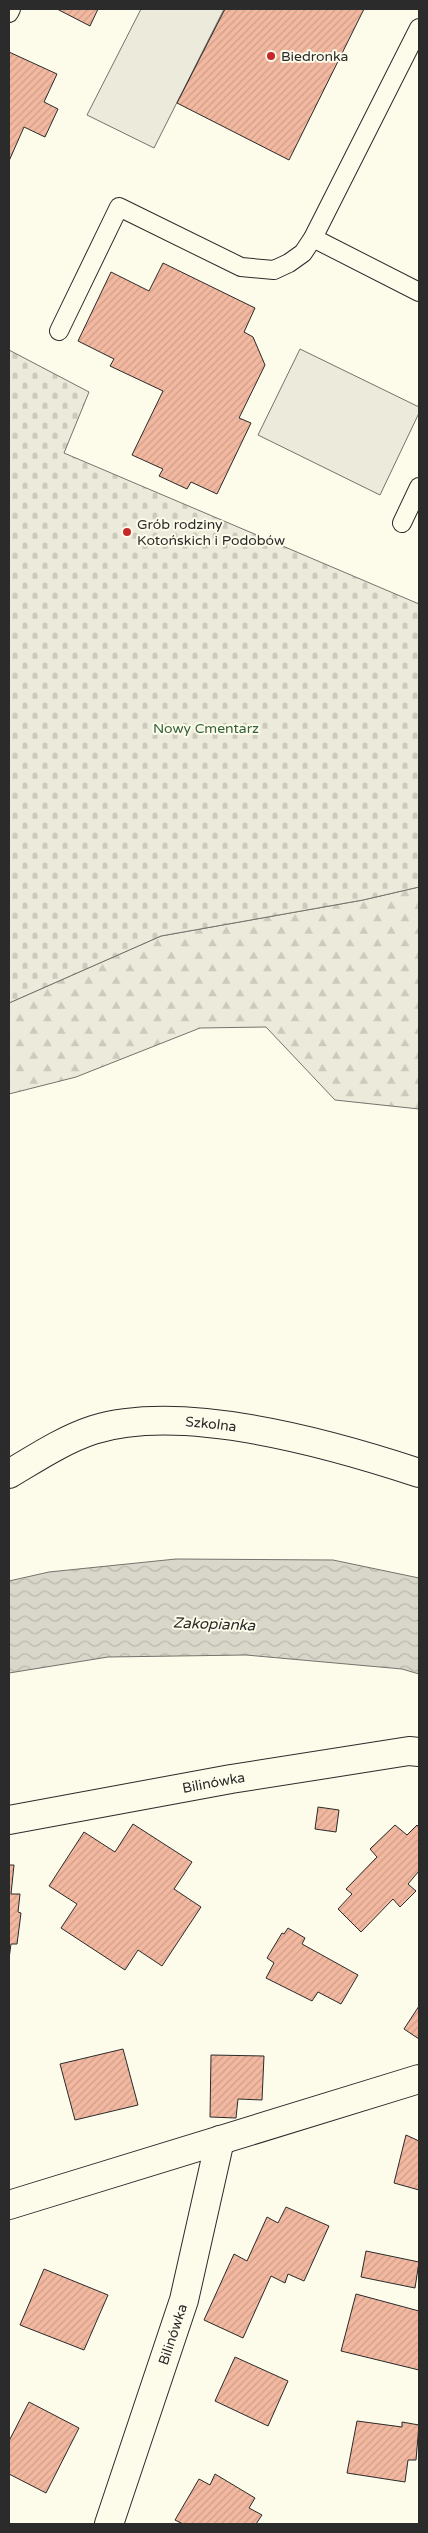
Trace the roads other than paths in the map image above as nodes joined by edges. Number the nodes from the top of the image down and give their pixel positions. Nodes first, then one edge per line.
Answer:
1 (11, 9) edge
2 (9, 13) edge
3 (419, 28) edge
4 (313, 238) junction
5 (419, 292) edge
6 (59, 331) dead end
7 (419, 487) edge
8 (402, 522) dead end
9 (419, 1473) edge
10 (9, 1474) edge
11 (419, 1752) edge
12 (9, 1820) edge
13 (419, 2079) edge
14 (220, 2140) junction
15 (9, 2205) edge
16 (109, 2524) edge

1 - 2 lane
3 - 4 lane
4 - 5 lane
4 - 6 lane
7 - 8 lane
9 - 10 street, Szkolna
11 - 12 street, Bilinówka
13 - 14 street
14 - 15 street
14 - 16 street, Bilinówka

